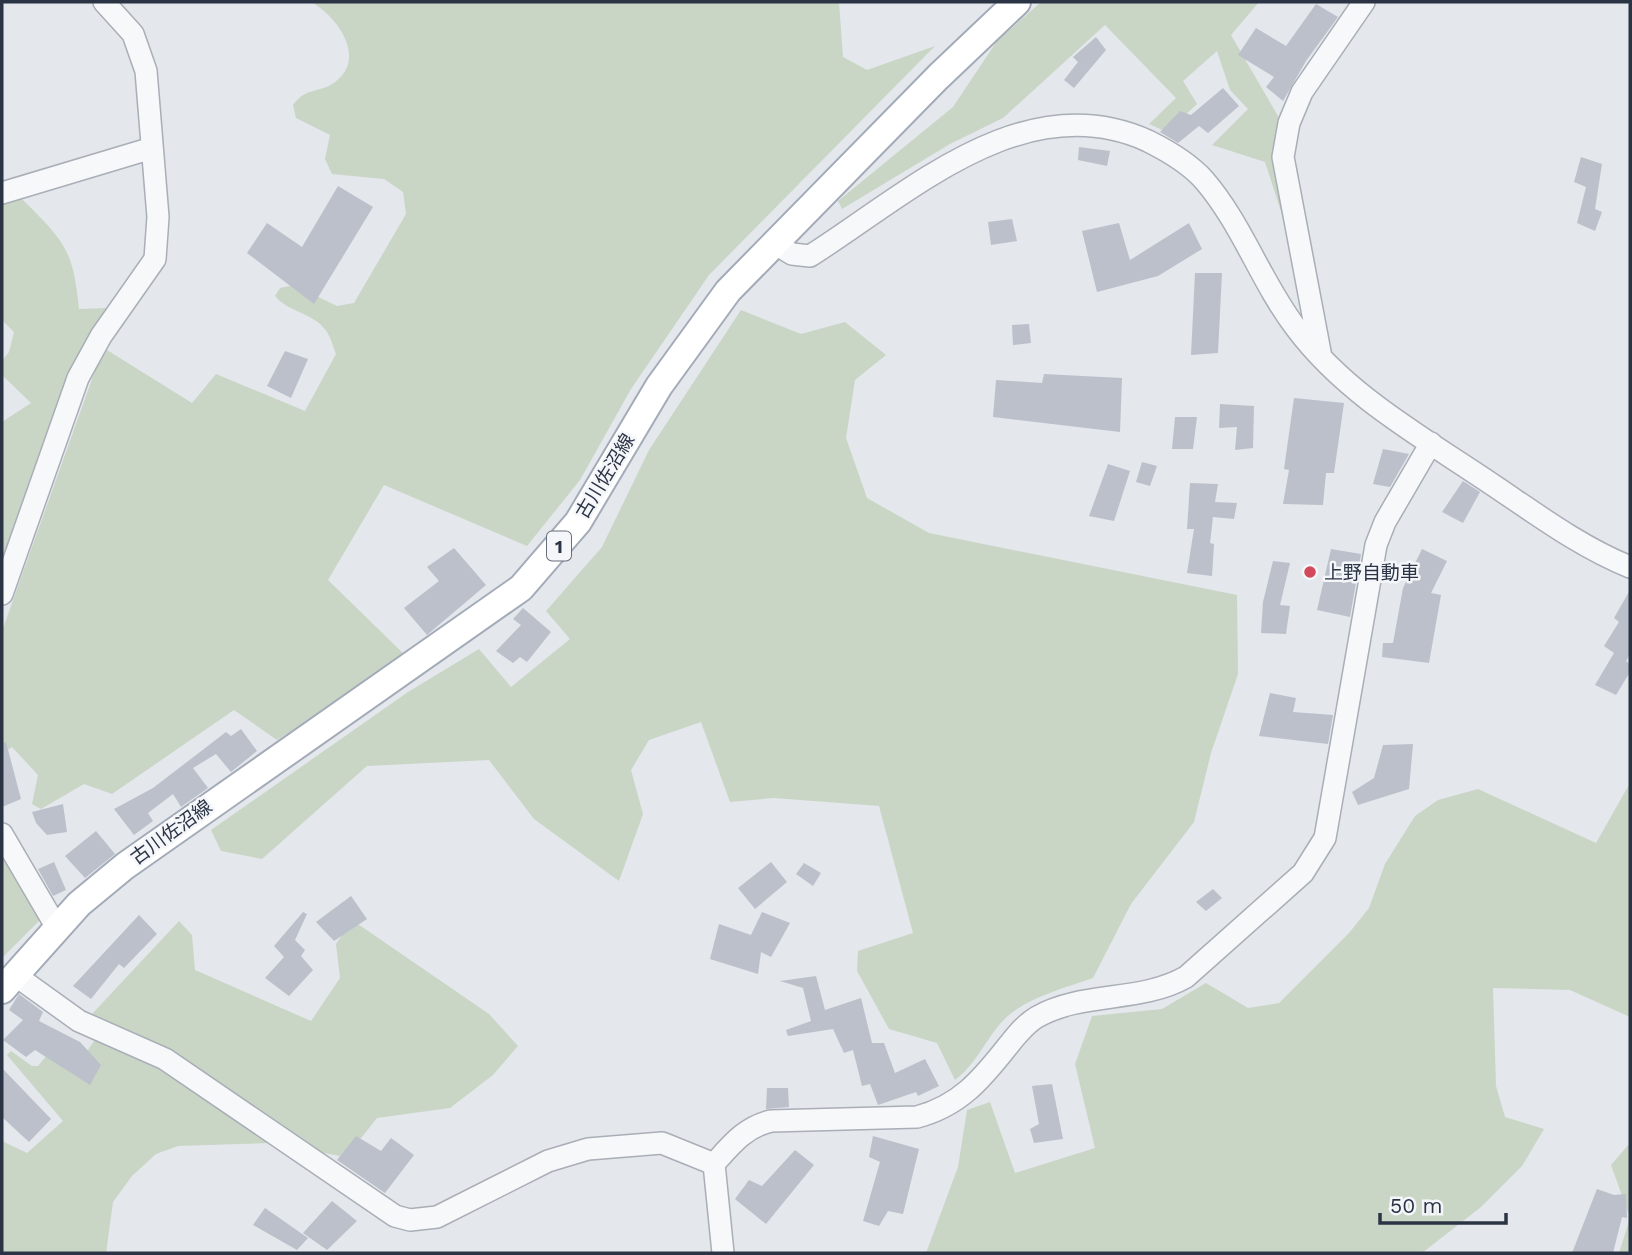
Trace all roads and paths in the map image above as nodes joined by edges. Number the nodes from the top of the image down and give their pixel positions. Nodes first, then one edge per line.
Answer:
1 (104, 2) edge
2 (1017, 2) edge
3 (1364, 2) edge
4 (152, 148) junction
5 (2, 193) edge
6 (774, 243) junction
7 (1322, 359) junction
8 (1431, 443) junction
9 (1630, 567) edge
10 (2, 594) edge
11 (2, 834) edge
12 (57, 928) junction
13 (8, 982) edge
14 (714, 1164) junction
15 (723, 1253) edge

1 - 4 street
2 - 6 main road, 古川佐沼線 / 1
3 - 7 street
4 - 5 street
4 - 10 street
6 - 7 street
6 - 12 main road, 古川佐沼線 / 1
7 - 8 street
8 - 9 street
8 - 14 street
11 - 12 street
12 - 13 main road, 古川佐沼線 / 1
13 - 14 street
14 - 15 street

